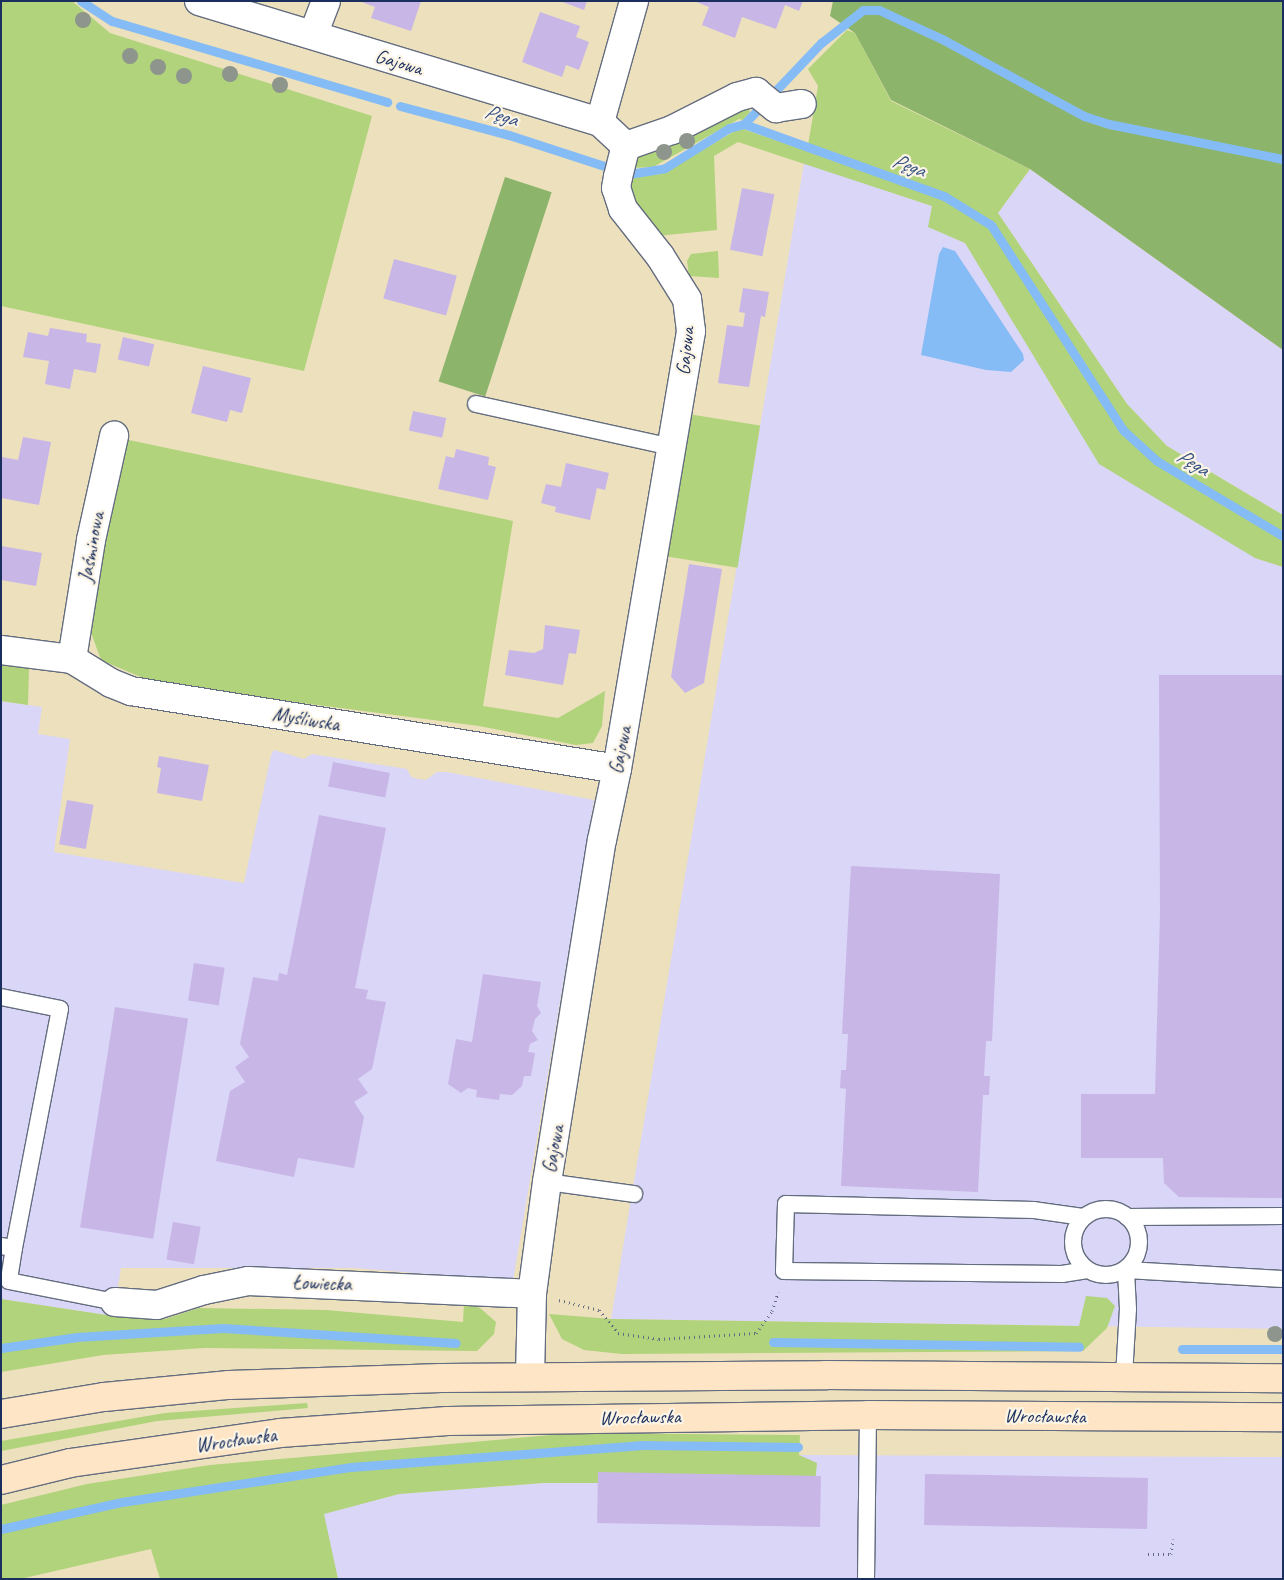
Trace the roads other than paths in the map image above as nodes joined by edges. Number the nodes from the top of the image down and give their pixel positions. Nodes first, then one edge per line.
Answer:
1 (200, 1) edge
2 (326, 1) edge
3 (634, 1) edge
4 (313, 35) junction
5 (802, 104) dead end
6 (600, 122) junction
7 (622, 161) junction
8 (476, 404) dead end
9 (114, 436) dead end
10 (672, 447) junction
11 (1, 650) edge
12 (72, 659) junction
13 (617, 769) junction
14 (1, 997) edge
15 (547, 1182) junction
16 (634, 1194) dead end
17 (1283, 1216) edge
18 (1084, 1217) junction
19 (1127, 1217) junction
20 (8, 1247) edge
21 (1086, 1270) junction
22 (1126, 1270) junction
23 (1283, 1279) edge
24 (532, 1294) junction
25 (115, 1302) joint
26 (530, 1376) junction
27 (1124, 1376) junction
28 (1283, 1378) edge
29 (1, 1414) edge
30 (868, 1415) junction
31 (1283, 1417) edge
32 (1, 1480) edge
33 (866, 1579) edge

1 - 4 street, Gajowa
2 - 4 street
3 - 6 street
4 - 6 street, Gajowa
5 - 7 street
6 - 7 street, Gajowa
7 - 10 street, Gajowa
8 - 10 lane
9 - 12 street, Jaśminowa
10 - 13 street, Gajowa
11 - 12 street, Myśliwska
12 - 13 street, Myśliwska
13 - 15 street, Gajowa
14 - 20 lane
15 - 16 lane
15 - 24 street, Gajowa
17 - 19 lane
18 - 19 lane
18 - 21 lane
18 - 21 lane
19 - 22 lane
20 - 25 lane
21 - 22 lane
22 - 23 lane
22 - 27 lane
24 - 25 street, Łowiecka
24 - 26 street, Gajowa
26 - 27 main road, Wrocławska
26 - 29 main road, Wrocławska
27 - 28 main road, Wrocławska
30 - 31 main road, Wrocławska
30 - 32 main road, Wrocławska
30 - 33 lane

